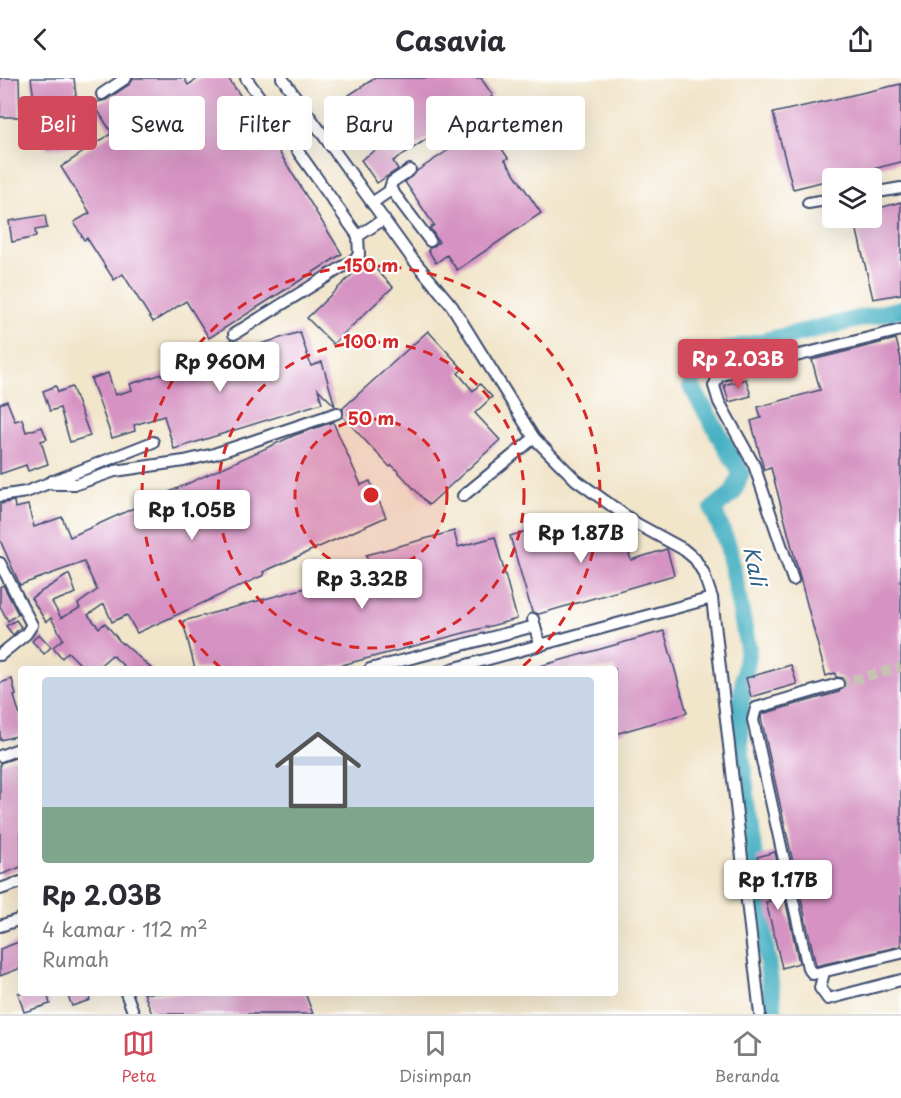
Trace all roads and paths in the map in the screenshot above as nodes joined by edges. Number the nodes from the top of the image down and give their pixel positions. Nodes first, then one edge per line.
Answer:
1 (126, 78) edge
2 (246, 78) edge
3 (282, 78) edge
4 (102, 94) dead end
5 (410, 170) dead end
6 (901, 188) edge
7 (391, 190) junction
8 (882, 191) edge
9 (822, 201) edge
10 (372, 202) junction
11 (808, 204) dead end
12 (384, 219) junction
13 (358, 236) junction
14 (430, 241) dead end
15 (901, 330) edge
16 (234, 334) dead end
17 (337, 414) dead end
18 (534, 438) junction
19 (153, 442) dead end
20 (52, 481) junction
21 (0, 496) edge
22 (463, 496) dead end
23 (0, 563) edge
24 (794, 580) dead end
25 (712, 598) junction
26 (466, 644) junction
27 (540, 646) junction
28 (0, 655) edge
29 (470, 664) junction
30 (399, 665) edge
31 (463, 666) edge
32 (838, 684) tunnel mouth
33 (18, 749) edge
34 (0, 756) edge
35 (18, 883) edge
36 (0, 889) edge
37 (18, 920) edge
38 (0, 926) edge
39 (901, 953) edge
40 (824, 972) junction
41 (901, 980) edge
42 (127, 996) edge
43 (134, 1014) edge
44 (760, 1014) edge

1 - 4 street
2 - 13 street
3 - 10 street
5 - 7 street
6 - 8 street
7 - 10 street
7 - 14 street
9 - 11 street
10 - 12 street
12 - 13 street
12 - 18 street
13 - 16 street
15 - 24 street
17 - 20 street
18 - 22 street
18 - 25 street
19 - 20 street
20 - 21 street
23 - 28 street
25 - 27 street
25 - 44 street
26 - 27 street
26 - 29 street
26 - 30 street
27 - 29 street
29 - 31 street
32 - 40 street
33 - 34 street
35 - 36 street
37 - 38 street
39 - 40 street
40 - 41 street
42 - 43 street

